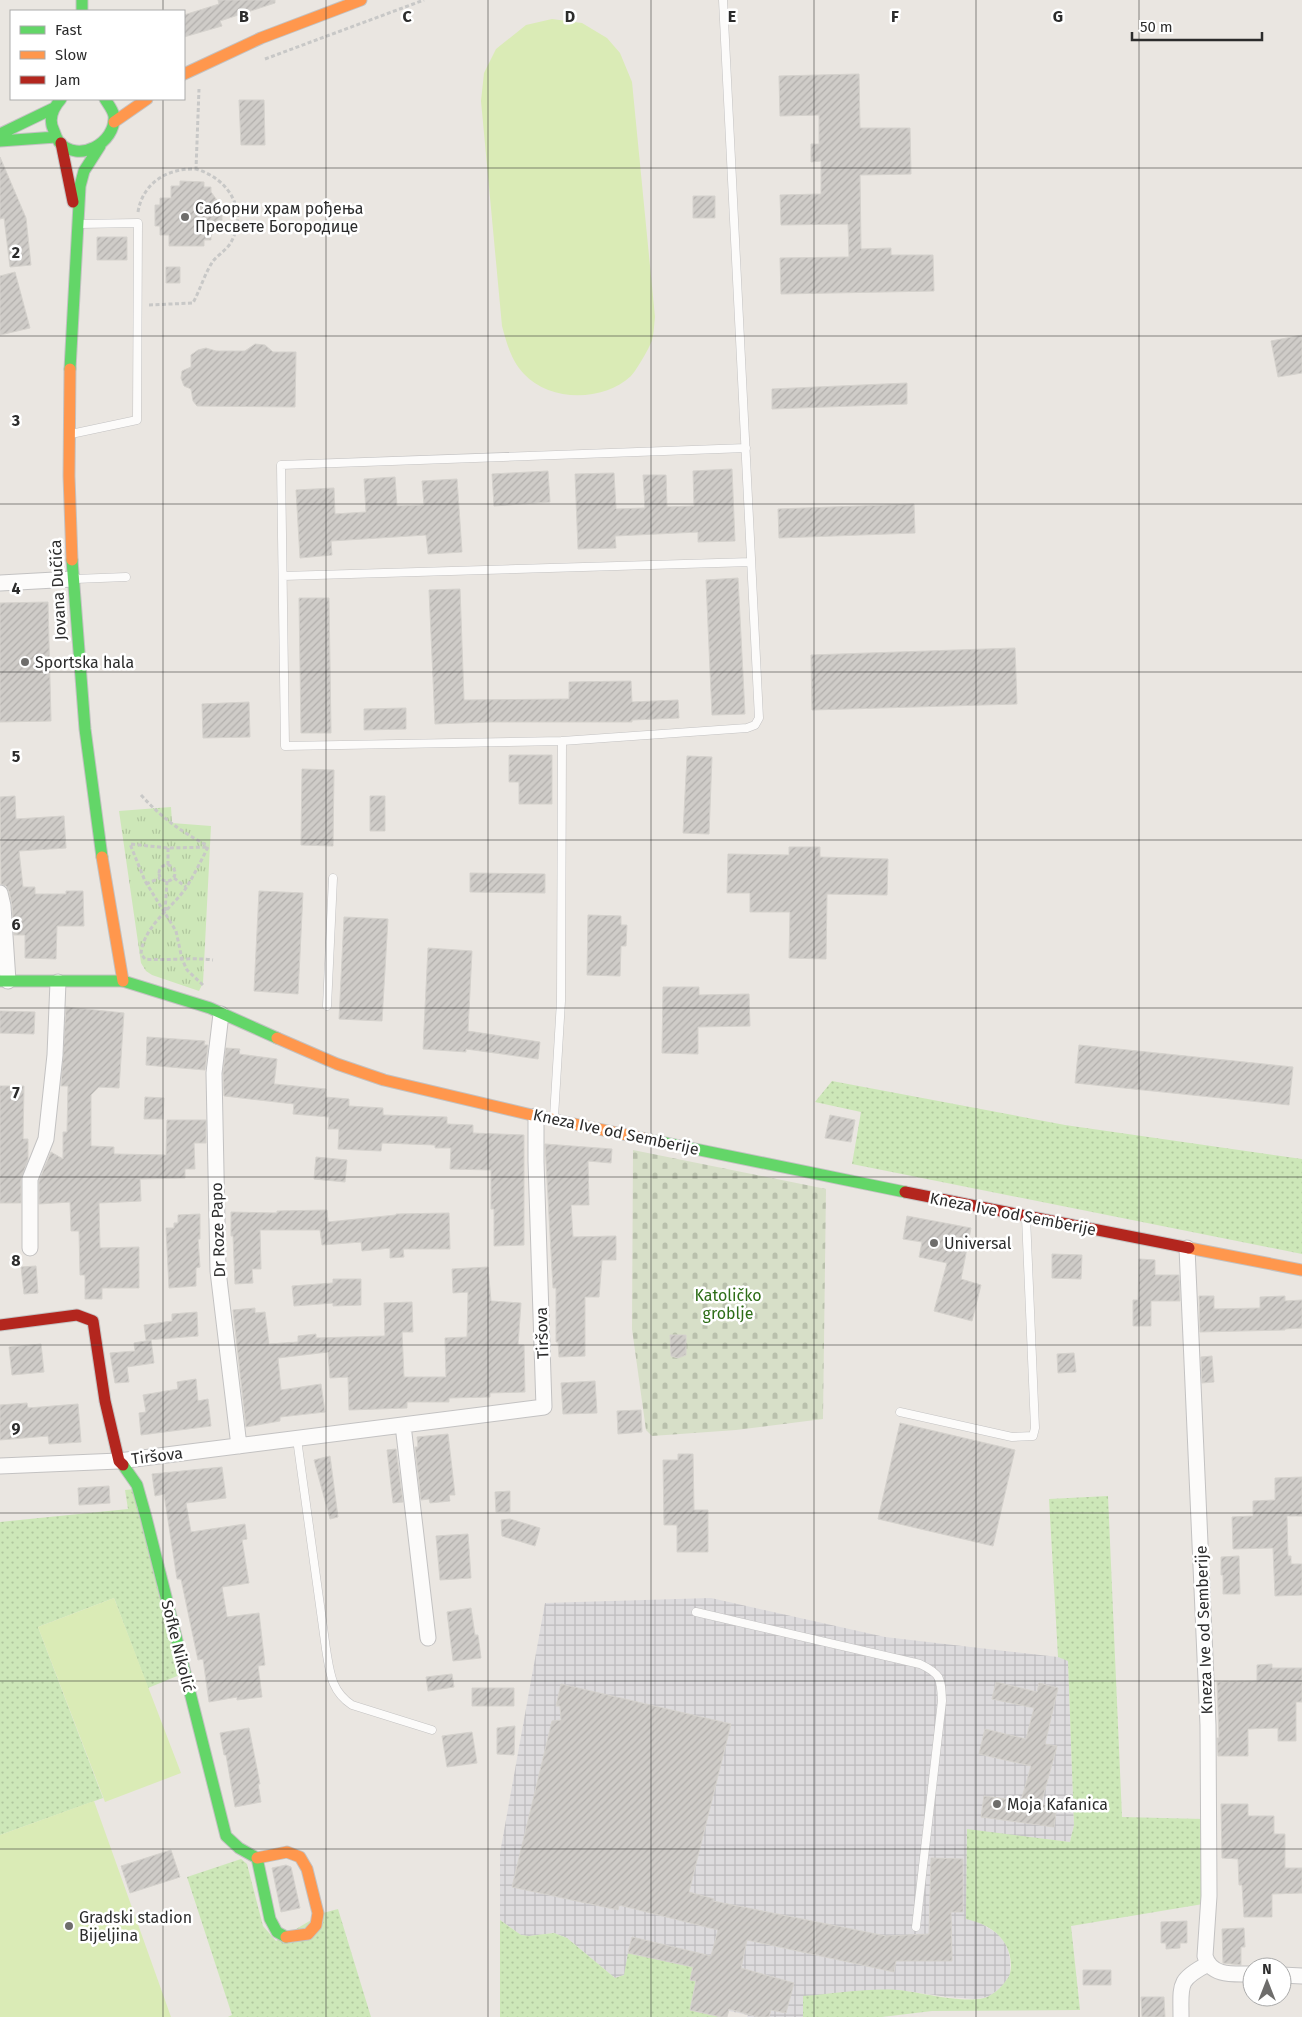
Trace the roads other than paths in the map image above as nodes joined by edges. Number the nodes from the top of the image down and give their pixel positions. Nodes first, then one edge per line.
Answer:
1 (361, 0) edge
2 (723, 0) edge
3 (185, 74) edge
4 (106, 100) edge
5 (146, 100) edge
6 (57, 103) edge
7 (114, 122) junction
8 (0, 134) edge
9 (59, 140) junction
10 (0, 141) edge
11 (100, 146) junction
12 (77, 224) junction
13 (69, 435) junction
14 (746, 448) junction
15 (751, 562) junction
16 (283, 576) junction
17 (126, 577) dead end
18 (73, 579) junction
19 (0, 583) edge
20 (562, 741) junction
21 (333, 878) dead end
22 (0, 893) edge
23 (4, 981) edge
24 (123, 981) junction
25 (58, 982) junction
26 (328, 1006) dead end
27 (221, 1014) junction
28 (536, 1116) junction
29 (554, 1119) junction
30 (1026, 1216) junction
31 (30, 1248) dead end
32 (1187, 1248) junction
33 (1302, 1270) edge
34 (0, 1326) edge
35 (900, 1412) dead end
36 (403, 1425) junction
37 (297, 1438) junction
38 (239, 1446) junction
39 (119, 1461) junction
40 (0, 1466) edge
41 (696, 1612) dead end
42 (428, 1638) dead end
43 (432, 1730) dead end
44 (257, 1858) junction
45 (916, 1927) dead end
46 (1208, 1964) junction
47 (1242, 1974) edge
48 (1181, 2017) edge

1 - 3 street
2 - 14 lane
4 - 7 street
5 - 7 street
6 - 8 street
6 - 9 street
7 - 11 street
9 - 10 street
9 - 11 street
9 - 12 street
11 - 12 street
12 - 13 street, Jovana Dučića
12 - 13 lane
13 - 18 street, Jovana Dučića
14 - 15 lane
14 - 16 lane
15 - 16 lane
15 - 20 lane
16 - 20 lane
17 - 18 lane
18 - 19 street
18 - 24 street, Jovana Dučića
20 - 29 lane
21 - 26 lane
22 - 23 street, Kneza Ive od Semberije
23 - 25 street, Kneza Ive od Semberije
24 - 25 street, Kneza Ive od Semberije
24 - 27 street, Kneza Ive od Semberije
25 - 31 street
27 - 28 street, Kneza Ive od Semberije
27 - 38 street, Dr Roze Papo
28 - 29 street, Kneza Ive od Semberije
28 - 36 street, Tiršova
29 - 30 street, Kneza Ive od Semberije
30 - 32 street, Kneza Ive od Semberije
30 - 35 lane
32 - 33 street, Kneza Ive od Semberije
32 - 46 street, Kneza Ive od Semberije
34 - 39 street, Sofke Nikolić
36 - 37 street, Tiršova
36 - 42 street
37 - 38 street, Tiršova
37 - 43 lane
38 - 39 street, Tiršova
39 - 40 street
39 - 44 street, Sofke Nikolić
41 - 45 lane
44 - 44 street
46 - 47 street
46 - 48 street

